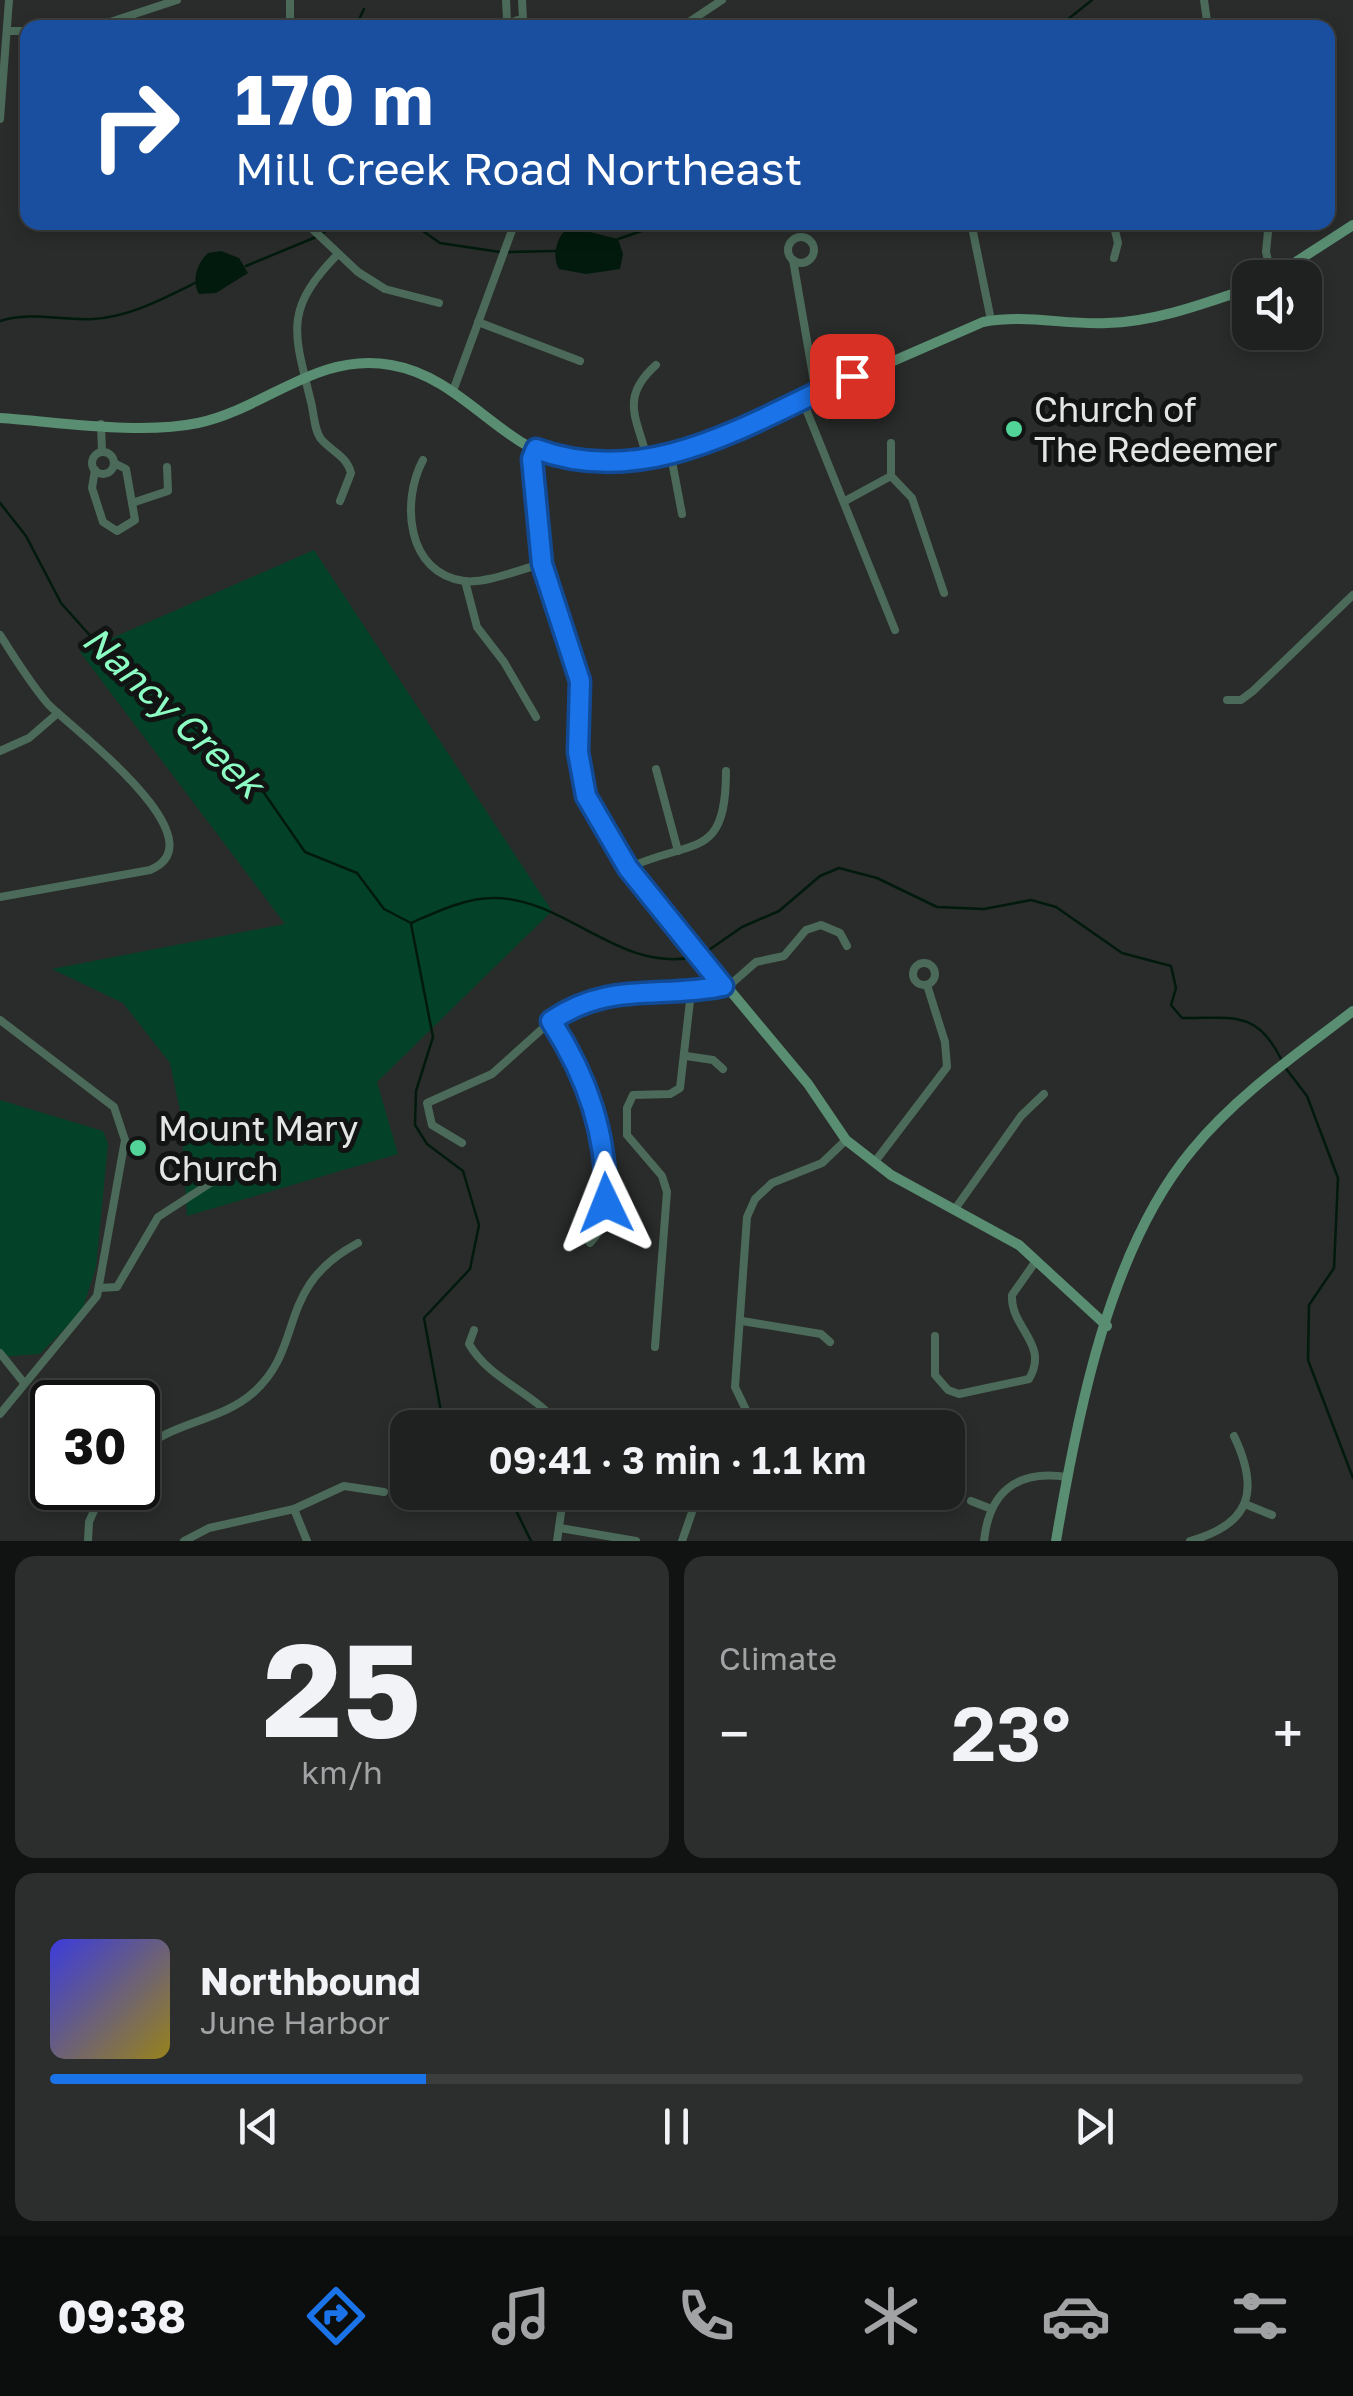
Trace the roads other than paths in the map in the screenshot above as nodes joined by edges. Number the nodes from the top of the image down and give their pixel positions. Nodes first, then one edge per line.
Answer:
1 (8, 0) edge
2 (177, 0) edge
3 (522, 0) edge
4 (696, 0) edge
5 (722, 0) edge
6 (702, 12) junction
7 (116, 20) edge
8 (524, 20) edge
9 (691, 20) edge
10 (7, 30) junction
11 (20, 31) edge
12 (0, 119) edge
13 (1353, 225) edge
14 (313, 230) edge
15 (512, 230) edge
16 (973, 230) edge
17 (1115, 230) edge
18 (1267, 230) edge
19 (338, 254) junction
20 (1114, 258) dead end
21 (793, 260) dead end
22 (1268, 260) edge
23 (1298, 260) edge
24 (1232, 293) edge
25 (439, 303) dead end
26 (991, 320) junction
27 (478, 322) junction
28 (580, 361) dead end
29 (656, 364) dead end
30 (304, 377) junction
31 (453, 390) junction
32 (816, 392) junction
33 (802, 399) junction
34 (0, 418) edge
35 (101, 424) junction
36 (890, 443) dead end
37 (536, 449) junction
38 (102, 452) junction
39 (670, 456) junction
40 (423, 460) dead end
41 (648, 462) junction
42 (114, 463) junction
43 (167, 467) dead end
44 (95, 470) junction
45 (891, 476) junction
46 (340, 501) dead end
47 (845, 501) junction
48 (135, 502) junction
49 (682, 514) dead end
50 (542, 564) junction
51 (465, 581) junction
52 (944, 594) dead end
53 (1353, 595) edge
54 (895, 630) dead end
55 (0, 635) edge
56 (1226, 700) dead end
57 (58, 713) junction
58 (536, 717) dead end
59 (0, 751) edge
60 (656, 769) dead end
61 (726, 771) dead end
62 (678, 851) junction
63 (628, 868) junction
64 (0, 897) edge
65 (847, 946) dead end
66 (928, 985) dead end
67 (723, 986) junction
68 (692, 992) junction
69 (1353, 1011) edge
70 (0, 1020) edge
71 (551, 1021) junction
72 (686, 1056) junction
73 (722, 1068) dead end
74 (1044, 1094) dead end
75 (846, 1140) junction
76 (462, 1143) dead end
77 (874, 1163) junction
78 (232, 1170) dead end
79 (955, 1209) junction
80 (358, 1243) dead end
81 (590, 1244) dead end
82 (1036, 1261) junction
83 (99, 1288) junction
84 (742, 1321) junction
85 (1107, 1326) junction
86 (474, 1330) dead end
87 (935, 1336) dead end
88 (830, 1342) dead end
89 (655, 1347) dead end
90 (0, 1352) edge
91 (24, 1384) junction
92 (548, 1410) edge
93 (746, 1410) edge
94 (0, 1414) edge
95 (1234, 1436) dead end
96 (160, 1438) edge
97 (1067, 1476) junction
98 (384, 1492) dead end
99 (970, 1501) dead end
100 (1245, 1504) junction
101 (294, 1508) junction
102 (989, 1508) junction
103 (94, 1510) edge
104 (562, 1510) edge
105 (693, 1510) edge
106 (1272, 1515) dead end
107 (560, 1528) junction
108 (88, 1541) edge
109 (184, 1541) edge
110 (307, 1541) edge
111 (557, 1541) edge
112 (636, 1541) edge
113 (682, 1541) edge
114 (984, 1541) edge
115 (1056, 1541) edge
116 (1190, 1541) edge

1 - 10 street
2 - 7 street
3 - 8 street
4 - 6 street
5 - 6 street
6 - 9 street
10 - 11 street
10 - 12 street
13 - 23 main road
14 - 19 street
15 - 27 street
16 - 26 street
17 - 20 street
18 - 22 street
19 - 25 street
19 - 30 street
21 - 32 street
24 - 26 main road
26 - 32 main road
27 - 28 street
27 - 31 street
29 - 41 street
30 - 31 main road
30 - 35 main road
30 - 46 street
31 - 37 main road
32 - 33 main road
33 - 39 main road
33 - 47 street
34 - 35 main road
35 - 38 street
36 - 45 street
37 - 41 main road
37 - 50 main road
38 - 42 street
38 - 44 street
39 - 41 main road
39 - 49 street
40 - 51 street
42 - 44 street
42 - 48 street
43 - 48 street
44 - 48 street
45 - 47 street
45 - 52 street
47 - 54 street
50 - 51 street
50 - 63 main road
51 - 58 street
53 - 56 street
55 - 57 street
57 - 59 street
57 - 64 street
60 - 62 street
61 - 62 street
62 - 63 street
63 - 67 main road
65 - 67 street
66 - 77 street
67 - 68 street
67 - 75 main road
68 - 71 street
68 - 72 street
69 - 85 main road
70 - 83 street
71 - 76 street
71 - 81 street
72 - 73 street
72 - 89 street
74 - 79 street
75 - 77 main road
75 - 84 street
77 - 79 main road
78 - 83 street
79 - 82 main road
80 - 96 street
82 - 85 main road
82 - 87 street
83 - 91 street
84 - 88 street
84 - 93 street
85 - 97 main road
86 - 92 street
90 - 91 street
91 - 94 street
95 - 100 street
97 - 102 street
97 - 115 main road
98 - 101 street
99 - 102 street
100 - 106 street
100 - 116 street
101 - 109 street
101 - 110 street
102 - 114 street
103 - 108 street
104 - 107 street
105 - 113 street
107 - 111 street
107 - 112 street

